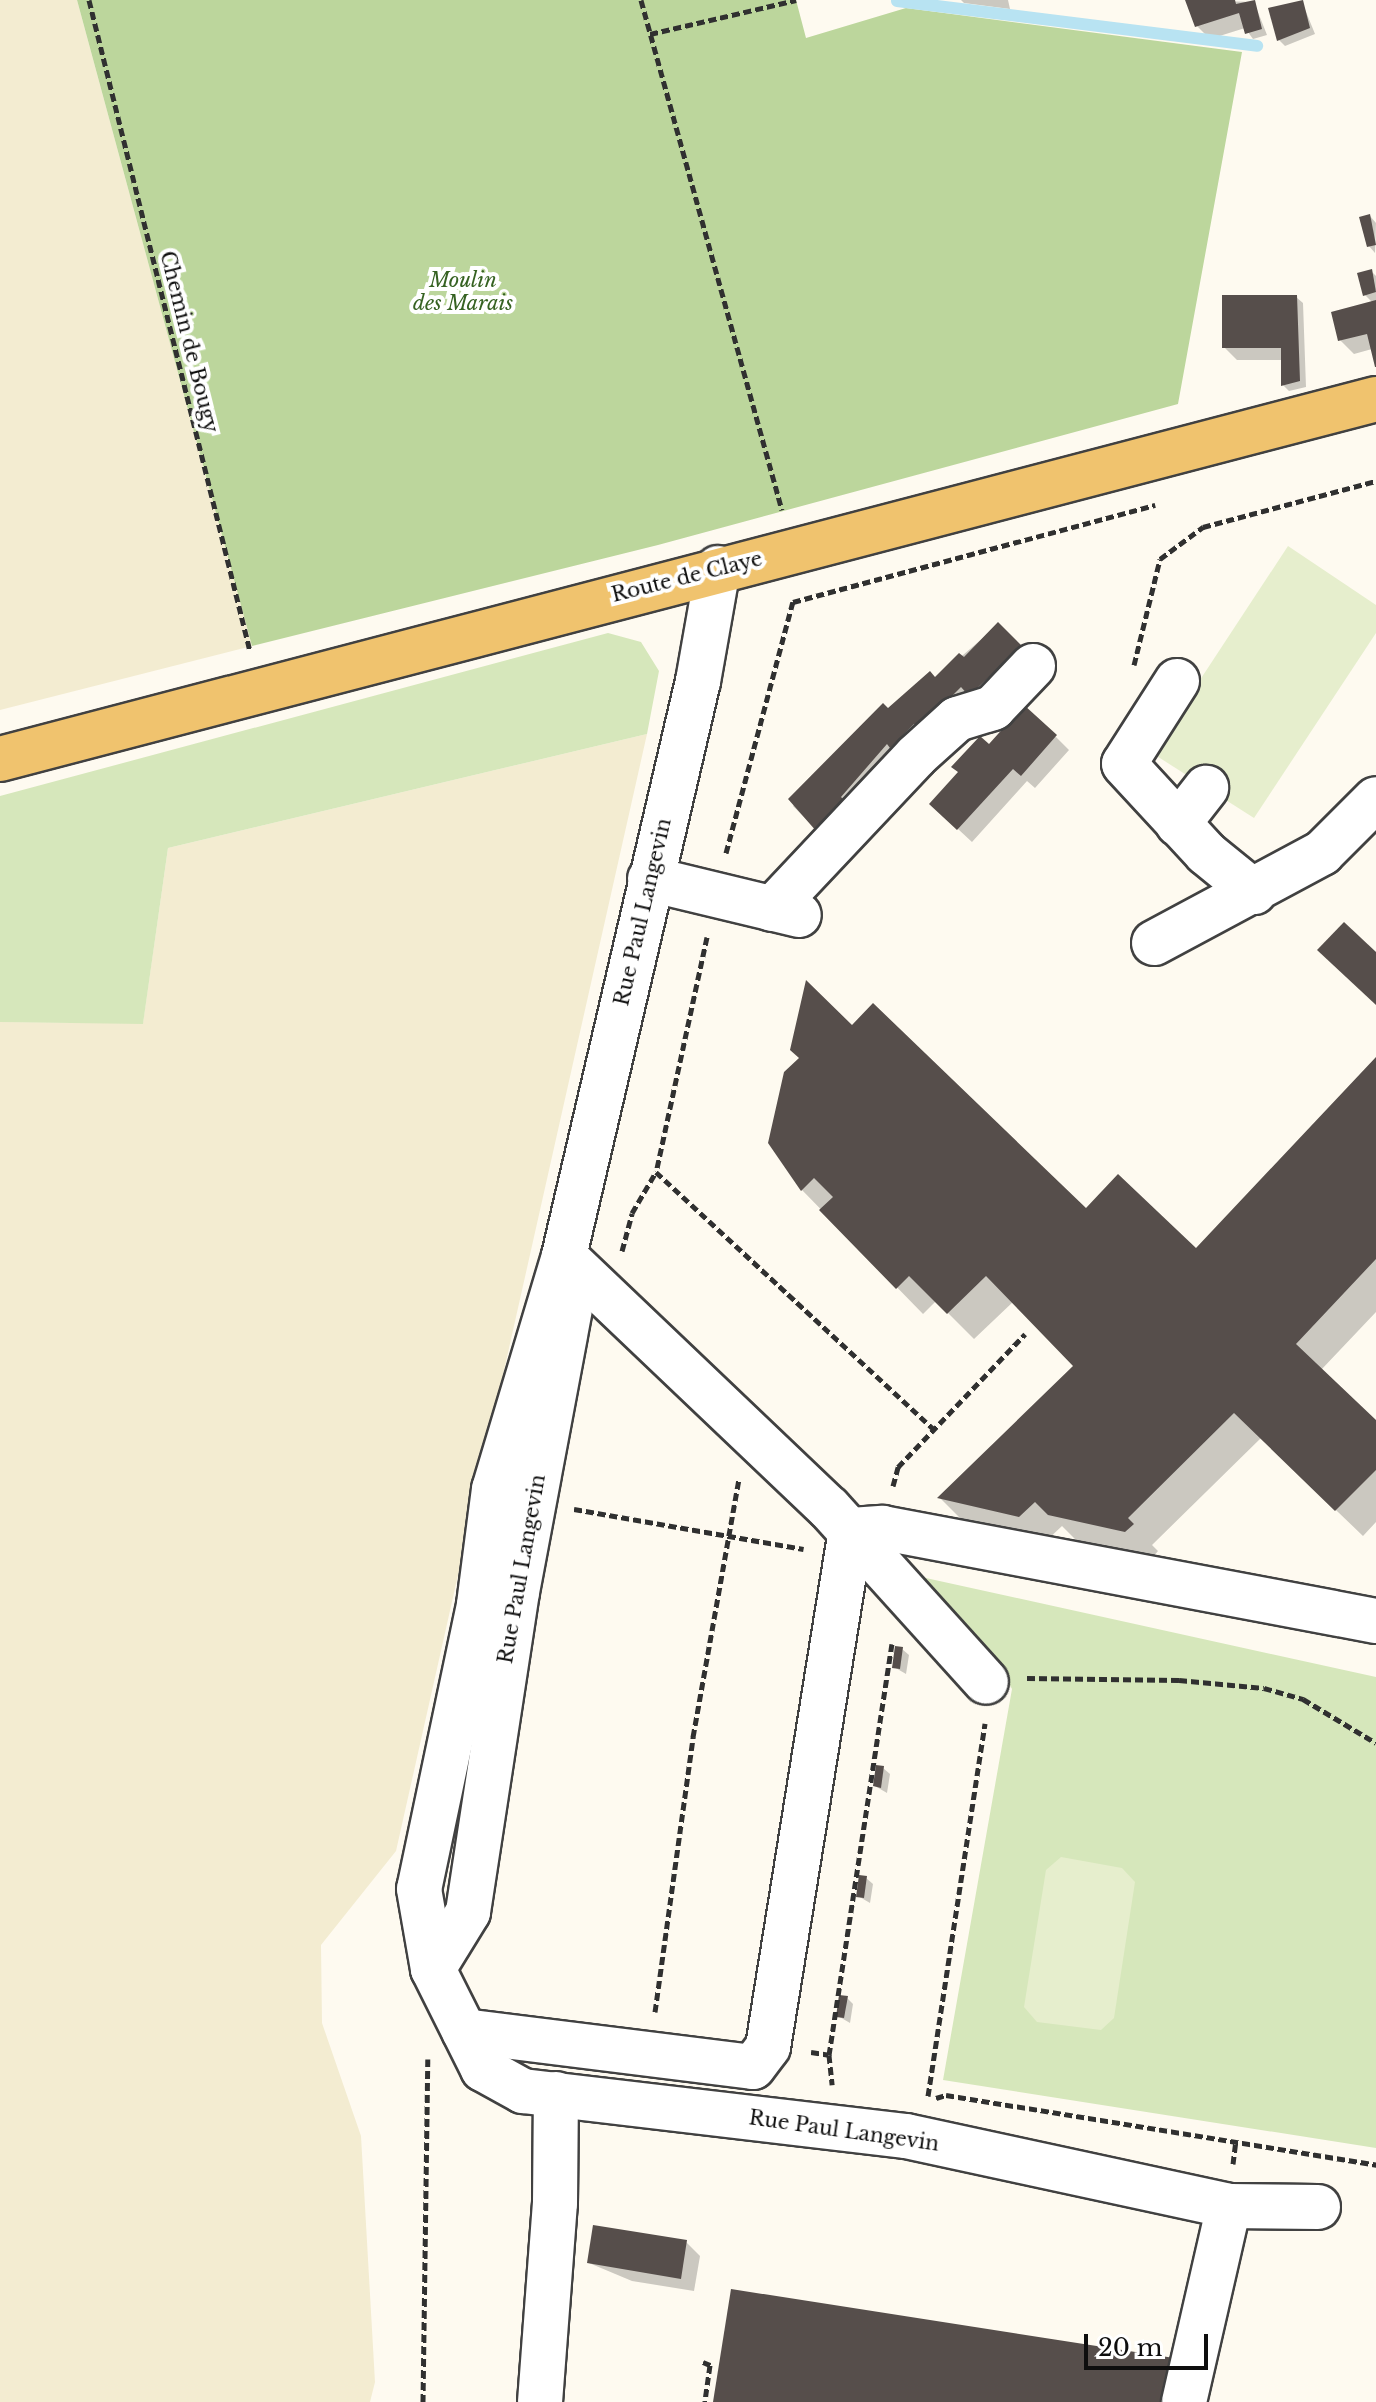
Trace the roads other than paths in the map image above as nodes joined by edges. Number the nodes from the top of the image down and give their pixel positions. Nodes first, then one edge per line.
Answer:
1 (1376, 399) edge
2 (718, 568) junction
3 (1033, 666) dead end
4 (1177, 681) dead end
5 (0, 759) edge
6 (1206, 788) dead end
7 (1376, 799) edge
8 (1178, 824) junction
9 (650, 879) junction
10 (1254, 892) junction
11 (1154, 943) dead end
12 (564, 1256) junction
13 (860, 1538) junction
14 (1376, 1621) edge
15 (986, 1682) road end
16 (433, 1969) junction
17 (446, 2040) junction
18 (556, 2094) junction
19 (1229, 2206) junction
20 (1318, 2207) dead end
21 (540, 2402) edge
22 (1184, 2402) edge

1 - 2 main road, Route de Claye
2 - 5 main road, Route de Claye
2 - 9 street, Rue Paul Langevin
3 - 9 street
4 - 8 street
6 - 8 street
7 - 10 street
8 - 10 street
9 - 12 street, Rue Paul Langevin
10 - 11 street
12 - 13 street
12 - 16 street, Rue Paul Langevin
12 - 16 street, Rue Paul Langevin
13 - 14 street
13 - 15 street
13 - 17 street
16 - 17 street, Rue Paul Langevin
17 - 18 street, Rue Paul Langevin
18 - 19 street, Rue Paul Langevin
18 - 21 street
19 - 20 street, Rue Paul Langevin
19 - 22 street

